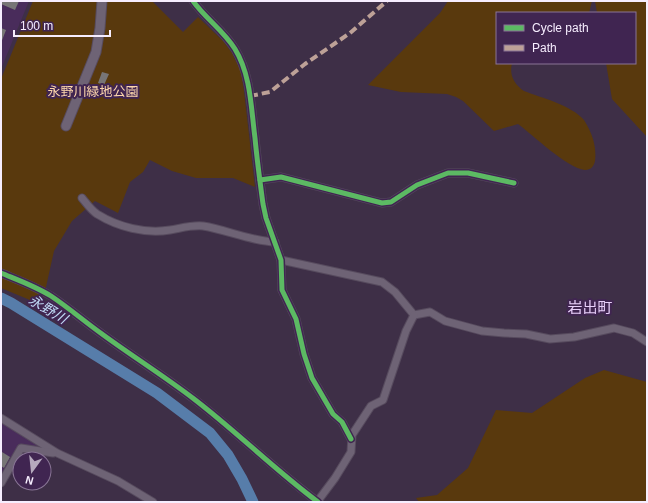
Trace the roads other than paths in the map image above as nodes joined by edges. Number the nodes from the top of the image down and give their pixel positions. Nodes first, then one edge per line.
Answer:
1 (102, 1) edge
2 (193, 1) edge
3 (66, 126) dead end
4 (260, 180) junction
5 (514, 183) dead end
6 (82, 198) dead end
7 (275, 242) junction
8 (281, 260) junction
9 (1, 273) edge
10 (414, 315) junction
11 (647, 342) edge
12 (1, 418) edge
13 (351, 439) junction
14 (57, 453) junction
15 (1, 483) edge
16 (153, 502) edge
17 (318, 502) edge

1 - 3 street
2 - 4 street
4 - 5 street
4 - 7 street
6 - 7 street
7 - 8 street
8 - 10 street
8 - 13 street
9 - 17 street
10 - 11 street
10 - 13 street
12 - 14 street
13 - 17 street
14 - 15 street
14 - 16 street

